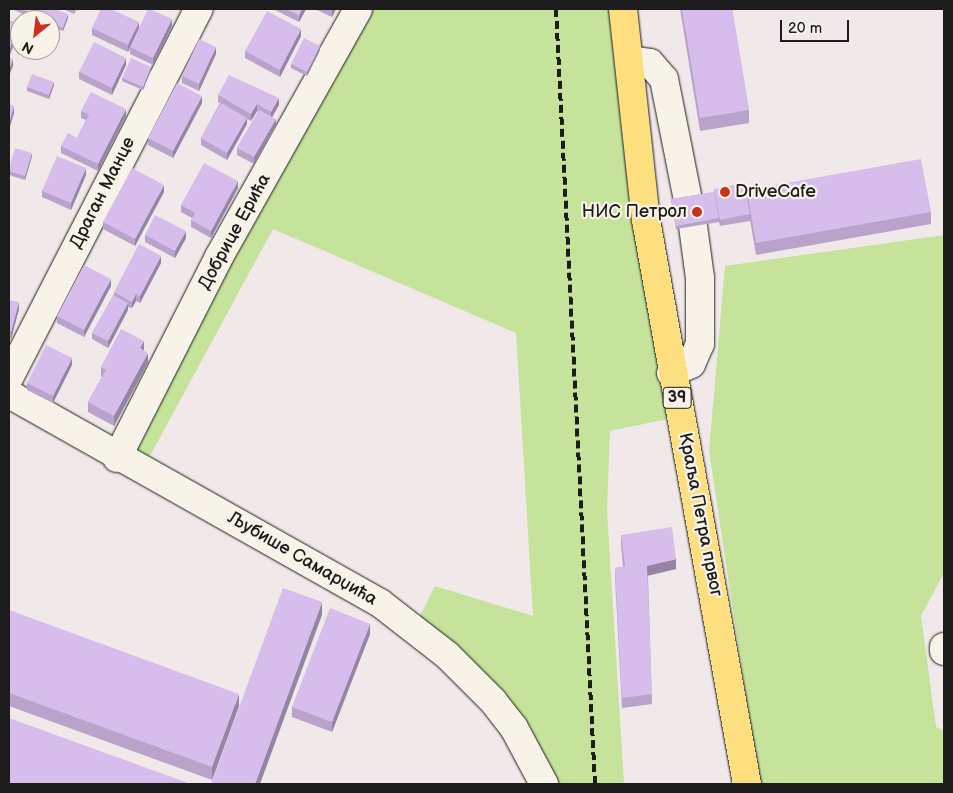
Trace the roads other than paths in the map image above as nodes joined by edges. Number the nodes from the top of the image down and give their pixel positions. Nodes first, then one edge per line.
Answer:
1 (199, 9) edge
2 (358, 9) edge
3 (623, 9) edge
4 (630, 60) junction
5 (688, 200) edge
6 (693, 226) edge
7 (671, 373) junction
8 (9, 378) edge
9 (9, 394) edge
10 (117, 458) junction
11 (944, 647) edge
12 (944, 651) edge
13 (544, 784) edge
14 (747, 784) edge

1 - 8 street, Драган Манце
2 - 10 street, Добрице Ерића
3 - 4 main road, Краља Петра првог / 39
4 - 5 street
4 - 7 main road, Краља Петра првог / 39
6 - 7 street
7 - 14 main road, Краља Петра првог / 39
9 - 10 street, Љубише Самарџића
10 - 13 street, Љубише Самарџића
11 - 12 street

